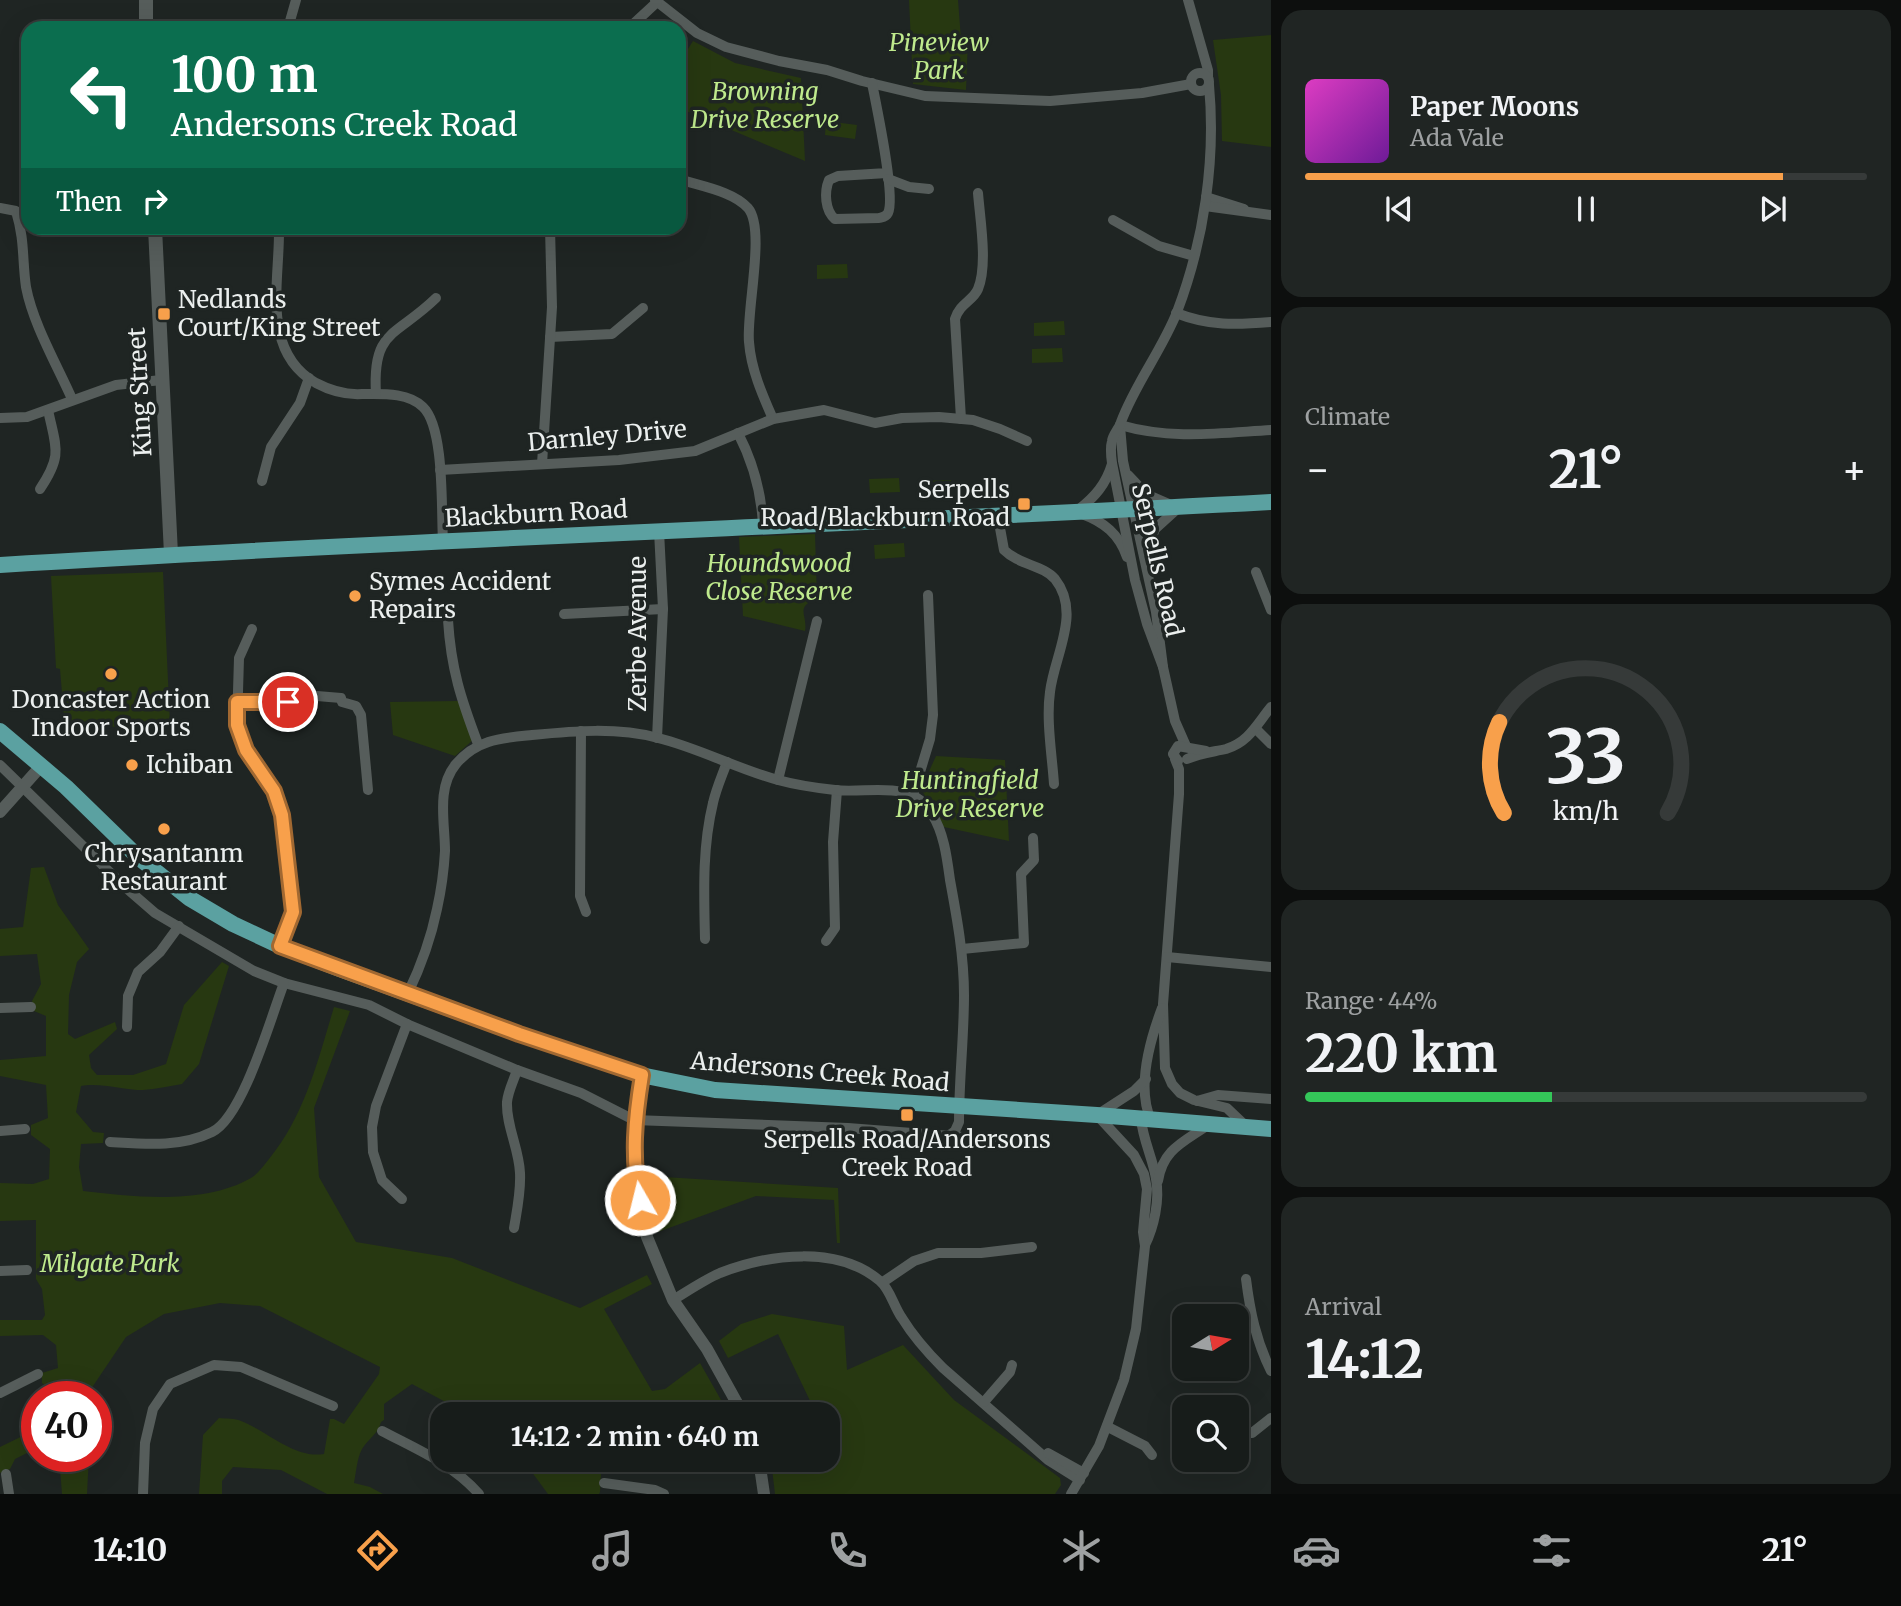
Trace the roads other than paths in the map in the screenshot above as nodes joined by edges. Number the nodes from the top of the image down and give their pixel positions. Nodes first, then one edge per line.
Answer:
1 (146, 0) edge
2 (296, 0) edge
3 (656, 1) edge
4 (1191, 1) edge
5 (146, 21) edge
6 (290, 21) edge
7 (636, 21) edge
8 (682, 21) edge
9 (686, 24) edge
10 (1204, 82) junction
11 (872, 83) junction
12 (887, 176) junction
13 (686, 180) edge
14 (929, 189) dead end
15 (978, 193) dead end
16 (1205, 202) junction
17 (0, 208) edge
18 (1271, 215) edge
19 (1113, 219) dead end
20 (21, 227) edge
21 (23, 235) edge
22 (155, 235) edge
23 (279, 235) edge
24 (550, 235) edge
25 (1194, 256) junction
26 (436, 298) dead end
27 (643, 308) dead end
28 (1176, 313) junction
29 (1271, 322) edge
30 (550, 337) junction
31 (309, 378) junction
32 (161, 380) junction
33 (376, 394) junction
34 (72, 399) junction
35 (48, 410) junction
36 (0, 418) edge
37 (773, 419) junction
38 (961, 419) junction
39 (1120, 425) junction
40 (1271, 430) edge
41 (738, 433) junction
42 (1027, 441) dead end
43 (1112, 463) junction
44 (542, 464) junction
45 (440, 470) junction
46 (1125, 472) junction
47 (262, 481) dead end
48 (40, 489) dead end
49 (1271, 502) edge
50 (1181, 507) junction
51 (1129, 510) junction
52 (1075, 512) junction
53 (998, 517) junction
54 (763, 528) junction
55 (659, 531) junction
56 (443, 541) junction
57 (171, 554) junction
58 (1144, 559) junction
59 (0, 565) edge
60 (1256, 572) dead end
61 (1135, 580) junction
62 (928, 595) dead end
63 (663, 609) junction
64 (1271, 610) edge
65 (564, 614) dead end
66 (448, 620) dead end
67 (817, 621) dead end
68 (252, 629) dead end
69 (1163, 667) junction
70 (237, 702) junction
71 (1271, 707) edge
72 (1256, 729) junction
73 (0, 731) edge
74 (581, 731) junction
75 (657, 737) junction
76 (478, 744) junction
77 (1271, 744) edge
78 (1183, 753) junction
79 (727, 762) junction
80 (0, 765) edge
81 (42, 765) junction
82 (778, 780) junction
83 (1054, 784) dead end
84 (22, 786) junction
85 (368, 790) dead end
86 (836, 790) junction
87 (913, 795) junction
88 (0, 812) edge
89 (1033, 838) dead end
90 (586, 912) dead end
91 (179, 926) junction
92 (705, 939) dead end
93 (826, 941) dead end
94 (280, 946) junction
95 (962, 949) junction
96 (1167, 957) junction
97 (1271, 967) edge
98 (284, 983) junction
99 (408, 993) junction
100 (1163, 1004) junction
101 (31, 1007) dead end
102 (0, 1008) edge
103 (407, 1024) junction
104 (127, 1027) dead end
105 (517, 1070) junction
106 (642, 1075) junction
107 (1146, 1079) junction
108 (1271, 1099) edge
109 (1197, 1101) junction
110 (959, 1108) junction
111 (1097, 1115) junction
112 (634, 1120) junction
113 (1146, 1120) junction
114 (1209, 1124) junction
115 (1248, 1128) junction
116 (25, 1129) dead end
117 (1271, 1129) edge
118 (0, 1130) edge
119 (948, 1136) junction
120 (110, 1142) dead end
121 (1027, 1142) dead end
122 (1153, 1198) junction
123 (402, 1199) dead end
124 (514, 1228) dead end
125 (1032, 1247) dead end
126 (27, 1270) dead end
127 (0, 1272) edge
128 (1246, 1279) dead end
129 (883, 1282) junction
130 (673, 1300) junction
131 (1012, 1365) dead end
132 (1271, 1371) edge
133 (38, 1374) dead end
134 (0, 1393) edge
135 (736, 1402) edge
136 (984, 1402) junction
137 (333, 1406) dead end
138 (1271, 1418) edge
139 (1108, 1427) junction
140 (382, 1431) dead end
141 (1252, 1433) dead end
142 (1152, 1455) dead end
143 (761, 1472) edge
144 (6, 1474) dead end
145 (1082, 1477) junction
146 (604, 1483) dead end
147 (9, 1494) edge
148 (143, 1494) edge
149 (479, 1494) edge
150 (664, 1494) edge
151 (764, 1494) edge
152 (1071, 1494) edge

1 - 5 main road
2 - 6 street
3 - 7 street
3 - 8 street
4 - 10 street, Serpells Road
9 - 11 street
10 - 11 street
10 - 16 street, Serpells Road
11 - 12 street
12 - 12 street
12 - 14 street
13 - 37 street
15 - 38 street
16 - 18 street
16 - 25 street, Serpells Road
17 - 20 street
19 - 25 street
21 - 34 street
22 - 32 main road, King Street
23 - 31 street
24 - 30 street
25 - 28 street, Serpells Road
26 - 33 street
27 - 30 street
28 - 29 street
28 - 39 street, Serpells Road
30 - 44 street
31 - 33 street
31 - 47 street
32 - 34 street
32 - 57 main road, King Street
33 - 45 street
34 - 35 street
35 - 36 street
35 - 48 street
37 - 38 street, Darnley Drive
37 - 41 street, Darnley Drive
38 - 42 street, Darnley Drive
39 - 40 street
39 - 43 street, Serpells Road
39 - 46 street, Serpells Road
41 - 44 street, Darnley Drive
41 - 54 street
43 - 51 street, Serpells Road
43 - 52 street, Serpells Road
44 - 45 street, Darnley Drive
45 - 56 street
46 - 50 street, Blackburn Road
46 - 51 street, Serpells Road
49 - 50 main road, Blackburn Road
50 - 51 main road, Blackburn Road
50 - 58 street, Serpells Road
51 - 52 main road, Blackburn Road
51 - 58 street, Serpells Road
51 - 61 street, Serpells Road
52 - 53 main road, Blackburn Road
52 - 61 street, Blackburn Road
53 - 54 main road, Blackburn Road
53 - 83 street
54 - 55 main road, Blackburn Road
55 - 56 main road, Blackburn Road
55 - 63 street, Zerbe Avenue
56 - 57 main road, Blackburn Road
57 - 59 main road, Blackburn Road
58 - 69 street, Serpells Road
60 - 64 street
61 - 69 street, Serpells Road
62 - 87 street
63 - 65 street
63 - 75 street, Zerbe Avenue
66 - 76 street
67 - 82 street
68 - 70 street
69 - 78 street, Serpells Road
70 - 85 street
70 - 94 street
71 - 72 street
72 - 77 street
72 - 78 street
73 - 81 main road, Andersons Creek Road
74 - 75 street
74 - 76 street
74 - 90 street
75 - 79 street
76 - 99 street
78 - 96 street, Serpells Road
79 - 82 street
79 - 92 street
80 - 84 street
81 - 84 street
81 - 94 main road, Andersons Creek Road
82 - 86 street
84 - 88 street
84 - 91 street
86 - 87 street
86 - 93 street
87 - 95 street
89 - 95 street
91 - 98 street
91 - 104 street
94 - 99 main road, Andersons Creek Road
95 - 110 street
96 - 97 street
96 - 100 street, Serpells Road
98 - 103 street
98 - 120 street
99 - 106 main road, Andersons Creek Road
100 - 107 street, Serpells Road
100 - 109 street, Serpells Road
101 - 102 street
103 - 105 street
103 - 123 street
105 - 112 street
105 - 124 street
106 - 110 main road, Andersons Creek Road
106 - 112 street
107 - 111 street
107 - 113 street, Serpells Road
108 - 109 street
109 - 115 street, Serpells Road
110 - 111 main road, Andersons Creek Road
110 - 119 street
111 - 113 main road, Andersons Creek Road
111 - 122 street, Serpells Road
112 - 119 street
112 - 130 street
113 - 114 main road, Andersons Creek Road
113 - 122 street, Serpells Road
114 - 115 main road, Andersons Creek Road
114 - 122 street, Serpells Road
115 - 117 main road, Andersons Creek Road
116 - 118 street
119 - 121 street
122 - 139 street, Serpells Road
125 - 129 street
126 - 127 street
128 - 132 street
129 - 130 street
129 - 136 street
130 - 135 street
131 - 136 street
133 - 134 street
136 - 145 street
137 - 148 street
138 - 141 street
139 - 142 street
139 - 145 street, Serpells Road
140 - 149 street
143 - 151 street
144 - 147 street
145 - 152 street, Serpells Road
146 - 150 street

